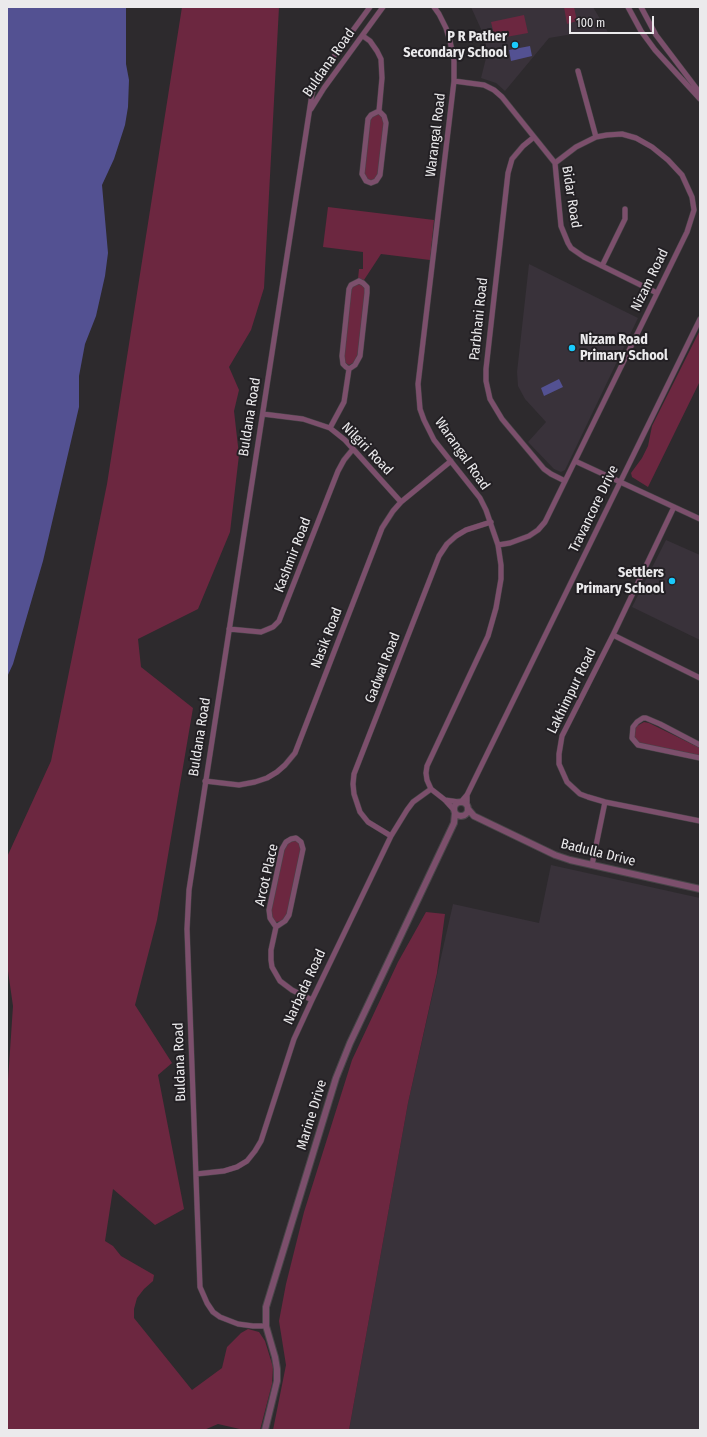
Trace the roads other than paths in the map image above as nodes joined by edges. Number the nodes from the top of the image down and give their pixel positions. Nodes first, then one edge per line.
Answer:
1 (370, 7) edge
2 (383, 7) edge
3 (434, 7) edge
4 (628, 7) edge
5 (640, 7) edge
6 (363, 36) junction
7 (578, 71) dead end
8 (454, 81) junction
9 (700, 93) edge
10 (700, 99) edge
11 (378, 111) junction
12 (310, 113) junction
13 (534, 137) junction
14 (596, 137) junction
15 (555, 163) junction
16 (626, 209) dead end
17 (602, 266) junction
18 (657, 292) junction
19 (700, 319) edge
20 (349, 369) junction
21 (263, 414) junction
22 (330, 428) junction
23 (353, 449) junction
24 (450, 461) junction
25 (575, 461) junction
26 (566, 481) junction
27 (621, 482) junction
28 (401, 502) junction
29 (674, 507) junction
30 (700, 520) edge
31 (491, 522) junction
32 (498, 545) junction
33 (229, 629) junction
34 (613, 635) junction
35 (700, 678) edge
36 (700, 745) edge
37 (700, 758) edge
38 (205, 781) junction
39 (431, 789) junction
40 (445, 800) junction
41 (605, 802) junction
42 (464, 804) junction
43 (454, 811) junction
44 (463, 816) junction
45 (474, 816) junction
46 (700, 821) edge
47 (454, 823) junction
48 (392, 836) junction
49 (592, 865) junction
50 (700, 889) edge
51 (276, 927) junction
52 (312, 1000) junction
53 (196, 1174) junction
54 (266, 1326) junction
55 (265, 1430) edge

1 - 12 street, Buldana Road
2 - 6 street, Buldana Road
3 - 8 street, Warangal Road
4 - 10 street
5 - 9 street
6 - 11 street
6 - 12 street, Buldana Road
7 - 14 street
8 - 13 street, Bidar Road
8 - 24 street, Warangal Road
11 - 11 street
12 - 21 street, Buldana Road
13 - 15 street, Bidar Road
13 - 26 street, Parbhani Road
14 - 15 street, Nizam Road
14 - 18 street, Nizam Road
15 - 17 street, Bidar Road
16 - 17 street
17 - 18 street, Bidar Road
18 - 25 street, Nizam Road
19 - 27 street, Travancore Drive
20 - 20 street
20 - 22 street
21 - 22 street, Nilgiri Road
21 - 33 street, Buldana Road
22 - 23 street, Nilgiri Road
23 - 28 street, Nilgiri Road
23 - 33 street, Kashmir Road
24 - 28 street, Nasik Road
24 - 31 street, Warangal Road
25 - 26 street, Nizam Road
25 - 27 street
26 - 32 street, Nizam Road
27 - 29 street
27 - 42 street, Travancore Drive
28 - 38 street, Nasik Road
29 - 30 street
29 - 34 street, Lakhimpur Road
31 - 32 street, Warangal Road
31 - 48 street, Gadwal Road
32 - 39 street, Warangal Road
33 - 38 street, Buldana Road
34 - 35 street
34 - 41 street, Lakhimpur Road
36 - 37 street
38 - 53 street, Buldana Road
39 - 40 street
39 - 48 street, Narbada Road
40 - 42 street
40 - 43 street
41 - 46 street, Lakhimpur Road
41 - 49 street
42 - 43 street
42 - 44 street, Marine Drive
42 - 45 street, Badulla Drive
43 - 44 street
43 - 47 street, Marine Drive
44 - 45 street, Badulla Drive
44 - 47 street, Marine Drive
45 - 49 street, Badulla Drive
47 - 54 street, Marine Drive
48 - 52 street, Narbada Road
49 - 50 street, Badulla Drive
51 - 51 street, Arcot Place
51 - 52 street
52 - 53 street, Narbada Road
53 - 54 street, Buldana Road
54 - 55 street, Marine Drive

